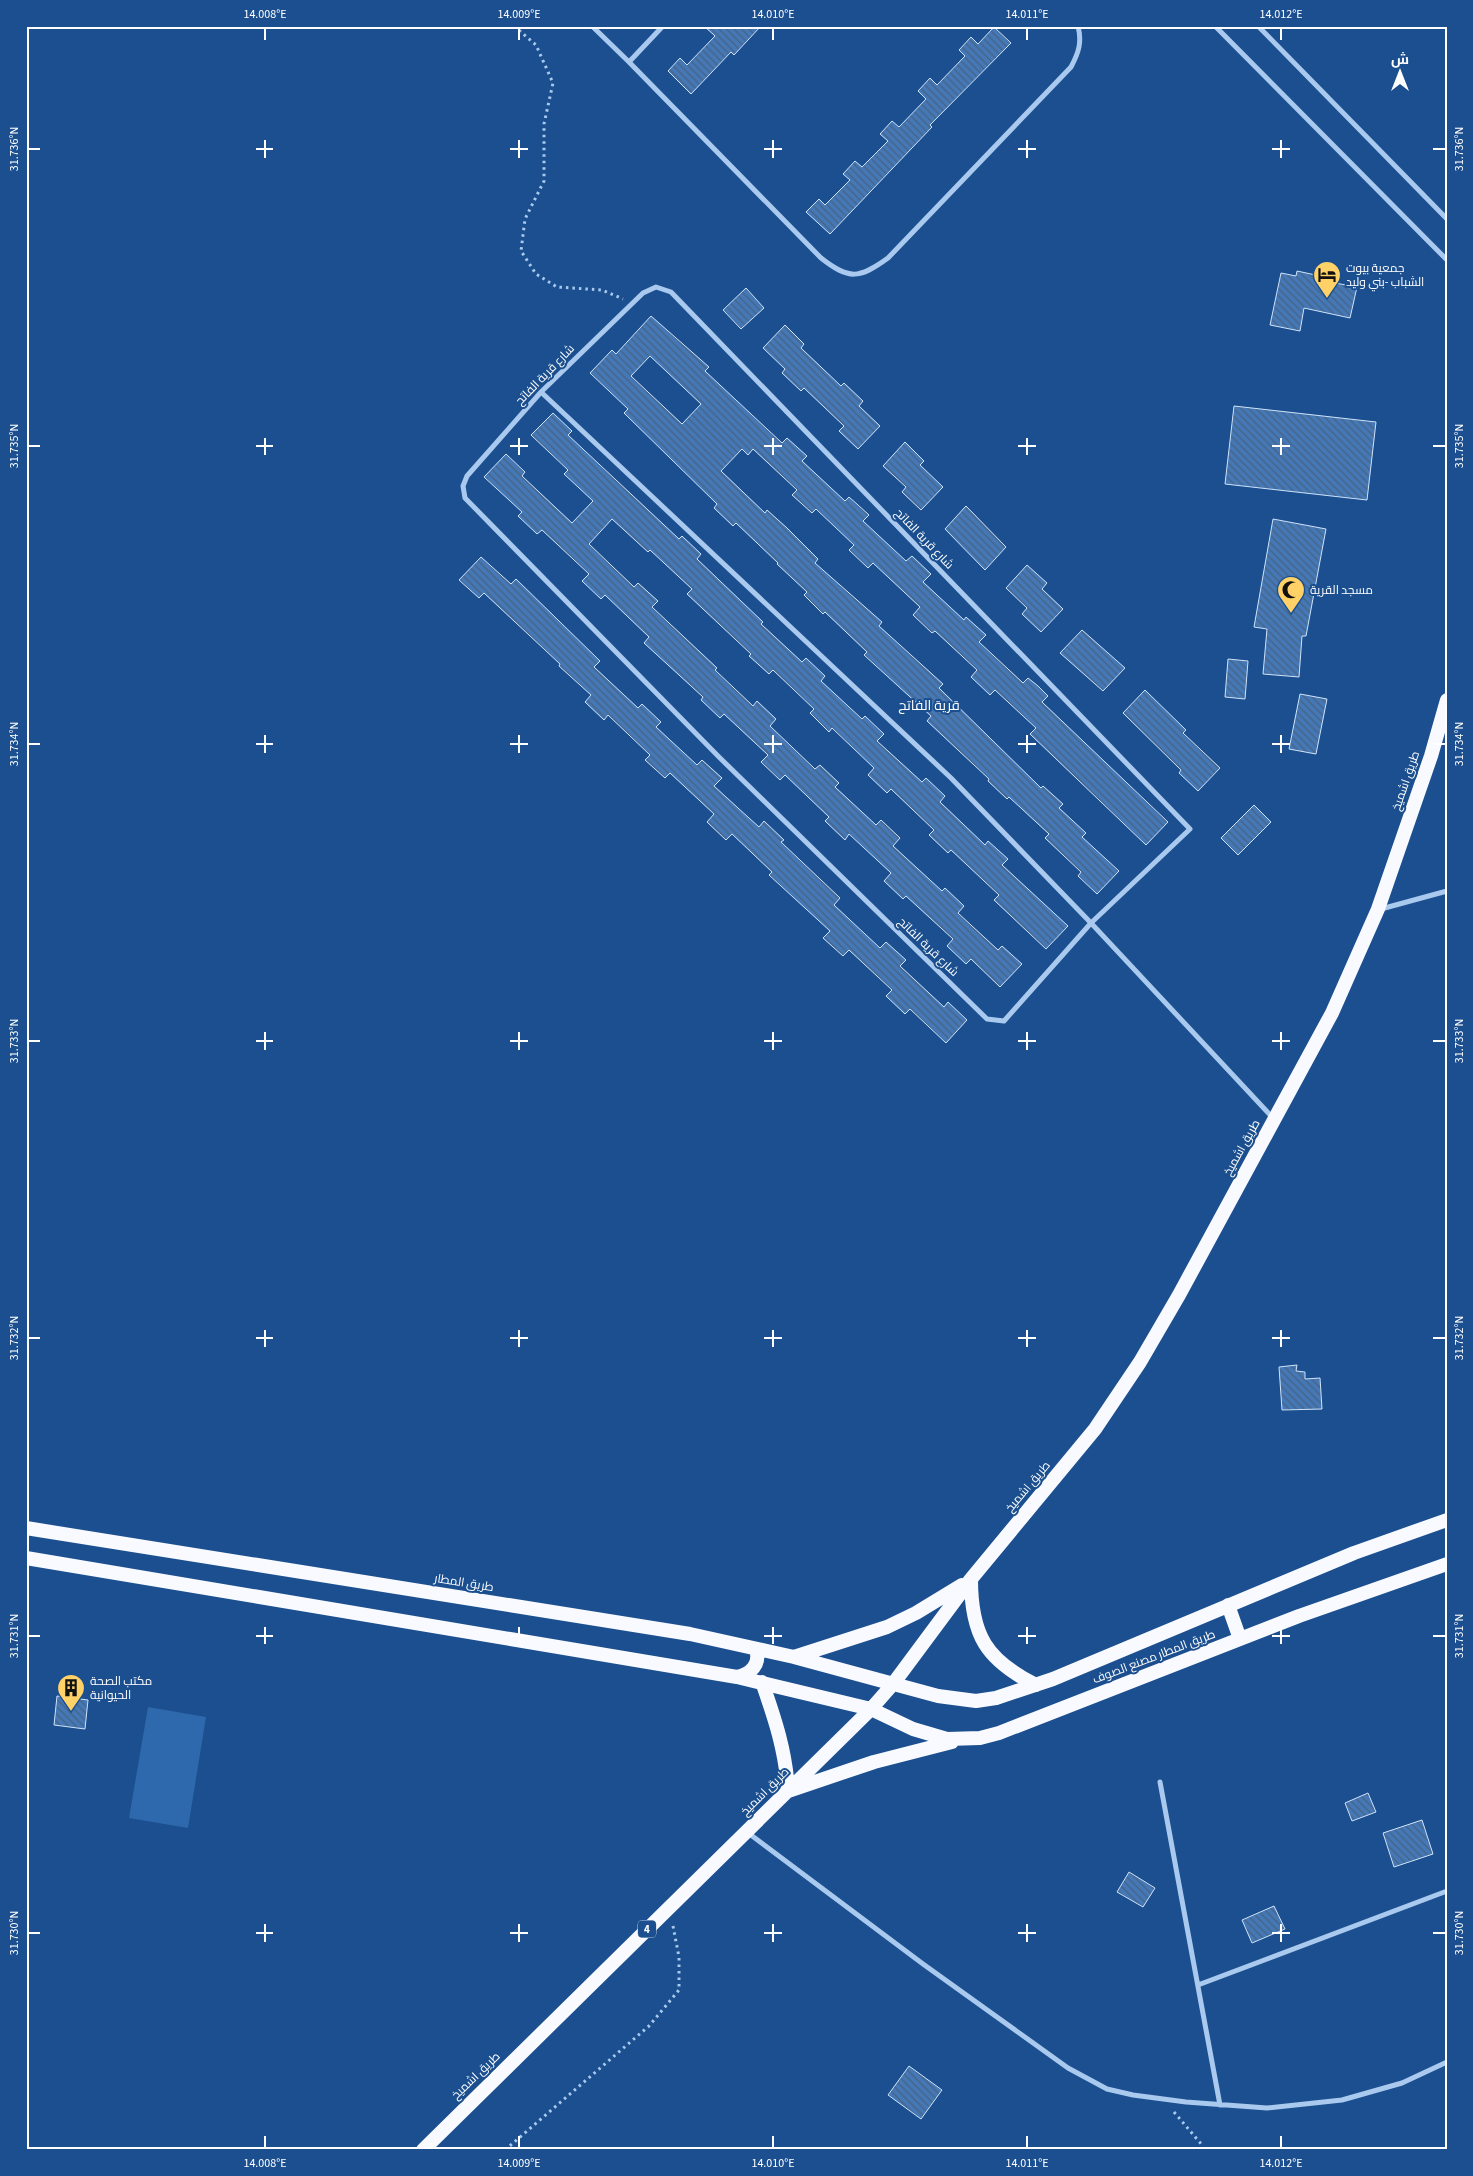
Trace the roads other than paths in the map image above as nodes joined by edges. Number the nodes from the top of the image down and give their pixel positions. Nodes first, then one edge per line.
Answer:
1 (592, 26) edge
2 (663, 26) edge
3 (1078, 26) edge
4 (1215, 26) edge
5 (1258, 26) edge
6 (629, 62) junction
7 (1447, 219) edge
8 (1447, 260) edge
9 (541, 392) junction
10 (1447, 700) edge
11 (1447, 890) edge
12 (1378, 909) junction
13 (1091, 923) junction
14 (1275, 1120) junction
15 (1447, 1520) edge
16 (26, 1528) edge
17 (26, 1558) edge
18 (1447, 1564) edge
19 (970, 1579) junction
20 (1228, 1605) junction
21 (1240, 1639) junction
22 (756, 1648) junction
23 (794, 1657) junction
24 (736, 1677) junction
25 (762, 1682) junction
26 (893, 1684) junction
27 (1036, 1685) junction
28 (872, 1709) junction
29 (962, 1740) junction
30 (1160, 1782) dead end
31 (788, 1791) junction
32 (746, 1832) junction
33 (1447, 1891) edge
34 (1198, 1985) junction
35 (1447, 2062) edge
36 (1220, 2105) junction
37 (423, 2150) edge

1 - 6 street
2 - 6 street
3 - 6 street
4 - 8 street
5 - 7 street
9 - 13 street
9 - 13 street, شارع قرية الفاتح
9 - 13 street, شارع قرية الفاتح
10 - 12 highway, طريق اشميخ
11 - 12 street
12 - 14 highway, طريق اشميخ
13 - 14 street
14 - 19 highway, طريق اشميخ
15 - 20 highway, طريق المطار مصنع الصوف
16 - 22 highway, طريق المطار
17 - 24 highway
18 - 21 highway, طريق المطار مصنع الصوف
19 - 23 highway
19 - 26 highway, طريق اشميخ
19 - 27 highway
20 - 21 highway
20 - 27 highway, طريق المطار مصنع الصوف
21 - 29 highway, طريق المطار مصنع الصوف
22 - 23 highway, طريق المطار
22 - 24 highway
23 - 26 highway, طريق المطار
24 - 25 highway
25 - 28 highway
25 - 31 highway
26 - 27 highway, طريق المطار مصنع الصوف
26 - 28 highway, طريق اشميخ / 4
28 - 29 highway, طريق المطار مصنع الصوف
28 - 31 highway, طريق اشميخ / 4
29 - 31 highway
30 - 34 street
31 - 32 highway, طريق اشميخ / 4
32 - 36 street
32 - 37 highway, طريق اشميخ / 4
33 - 34 street
34 - 36 street
35 - 36 street

